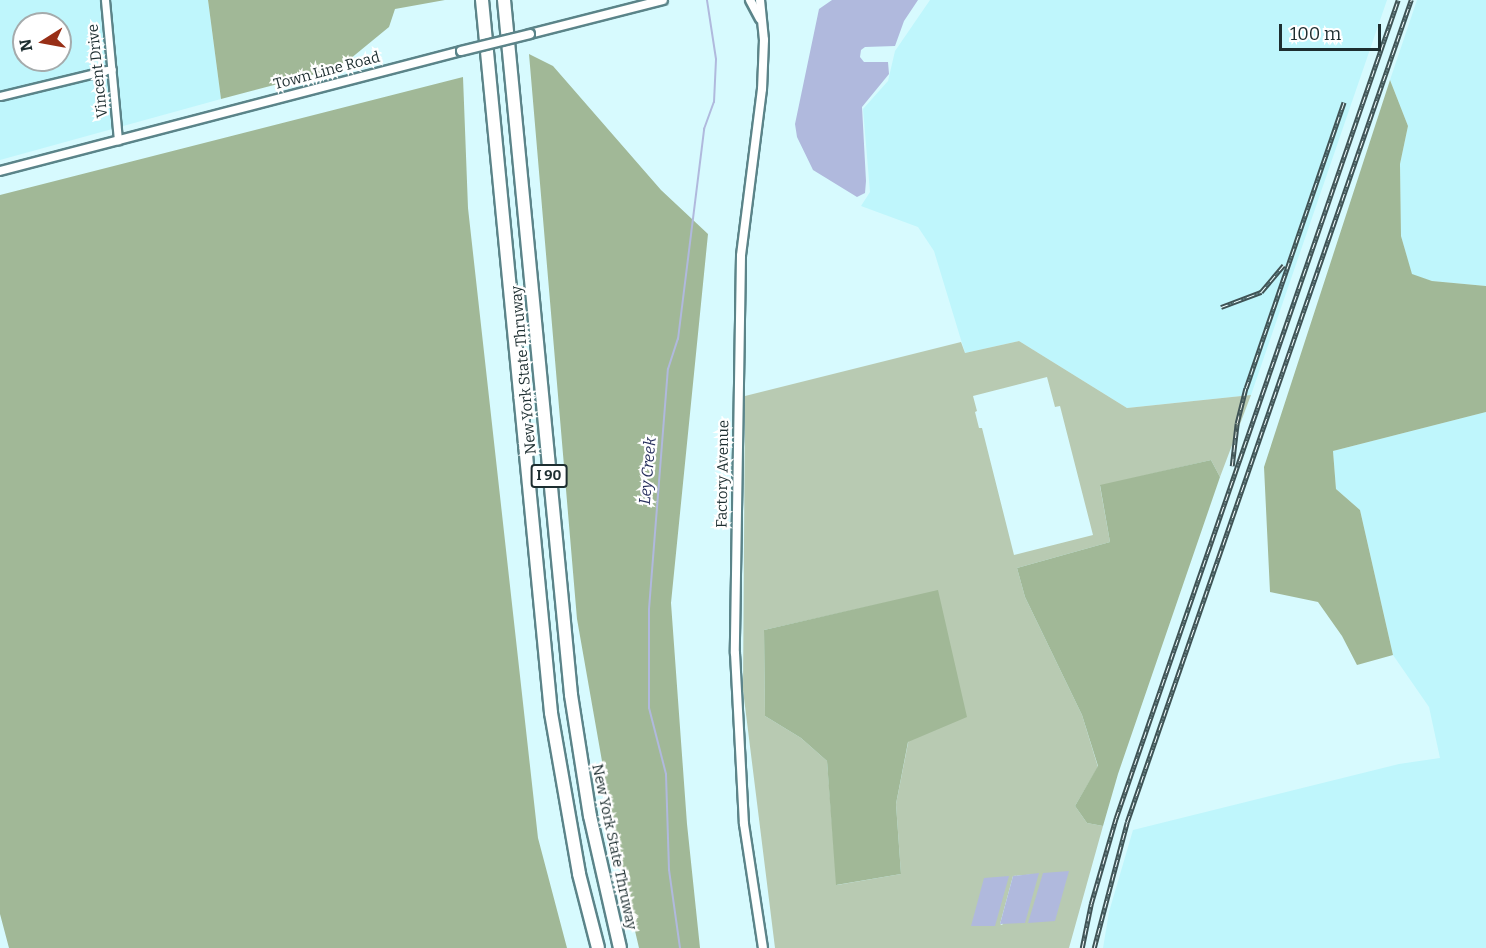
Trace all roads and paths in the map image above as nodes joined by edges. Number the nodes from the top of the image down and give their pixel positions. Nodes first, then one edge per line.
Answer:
1 (105, 0) edge
2 (482, 0) edge
3 (504, 0) edge
4 (663, 0) edge
5 (750, 0) edge
6 (760, 0) edge
7 (762, 25) junction
8 (112, 69) junction
9 (0, 96) edge
10 (118, 140) junction
11 (0, 171) edge
12 (598, 948) edge
13 (620, 948) edge
14 (763, 948) edge

1 - 8 street, Vincent Drive
2 - 12 highway, New York State Thruway / I 90
3 - 13 highway, New York State Thruway / I 90
4 - 10 street, Town Line Road, bridge
5 - 7 street
6 - 7 street, Factory Avenue
7 - 14 street, Factory Avenue
8 - 9 street
8 - 10 street, Vincent Drive
10 - 11 street, Town Line Road

